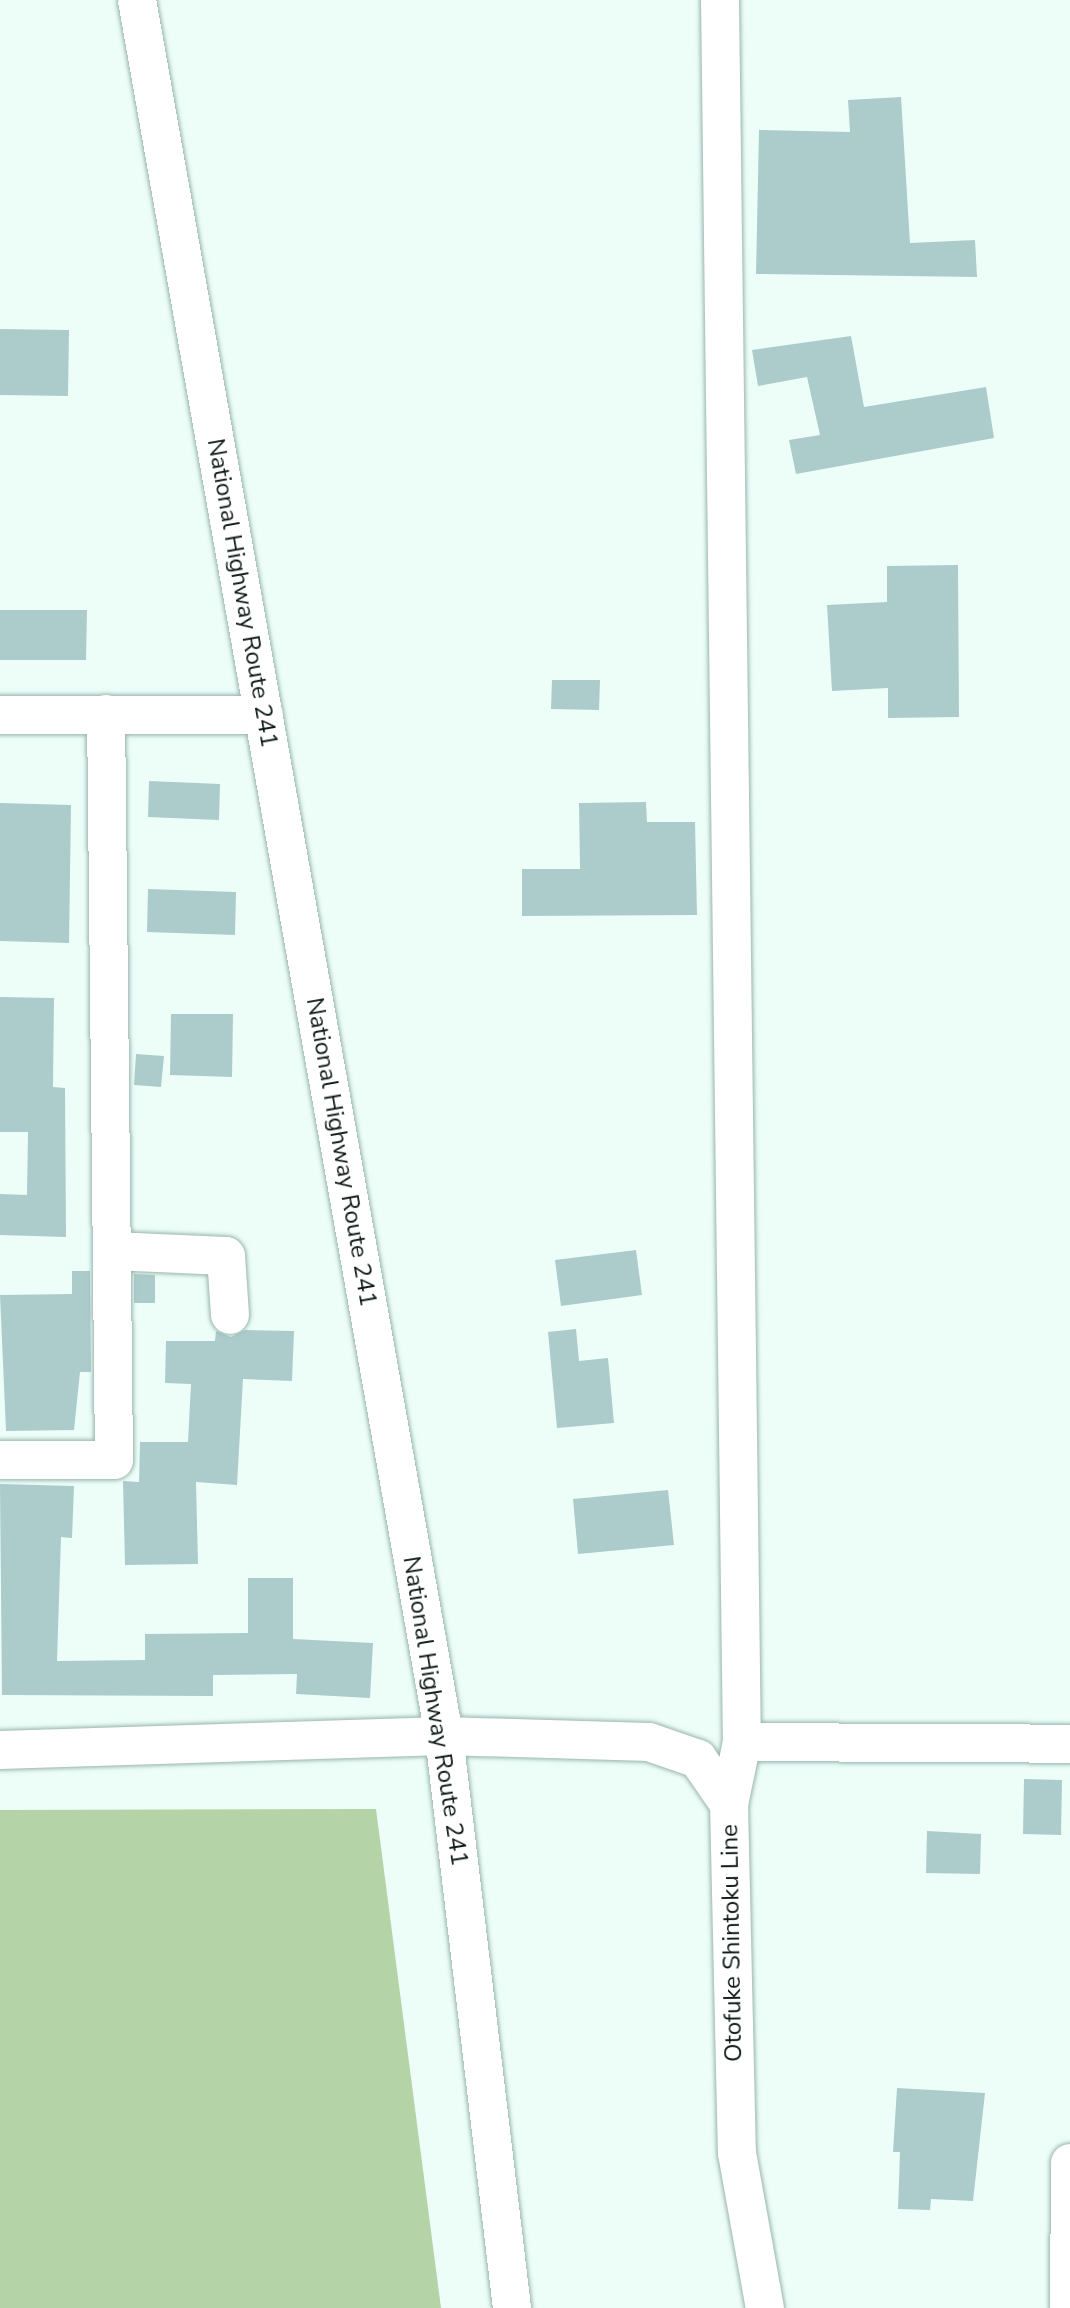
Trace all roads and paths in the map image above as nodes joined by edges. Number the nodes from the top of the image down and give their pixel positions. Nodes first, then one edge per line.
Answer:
1 (137, 0) edge
2 (720, 0) edge
3 (106, 714) junction
4 (0, 715) edge
5 (264, 715) junction
6 (112, 1251) junction
7 (230, 1315) dead end
8 (0, 1460) edge
9 (444, 1736) junction
10 (742, 1742) junction
11 (1070, 1744) edge
12 (0, 1750) edge
13 (729, 1804) junction
14 (1070, 2163) edge
15 (512, 2308) edge
16 (765, 2308) edge
17 (1069, 2308) edge

1 - 5 main road, National Highway Route 241
2 - 10 main road
3 - 4 main road
3 - 5 main road
3 - 6 main road
5 - 9 main road, National Highway Route 241
6 - 7 main road
6 - 8 main road
9 - 12 main road, Otofuke Shintoku Line
9 - 13 main road, Otofuke Shintoku Line
9 - 15 main road, National Highway Route 241
10 - 11 main road
10 - 13 main road
13 - 16 main road, Otofuke Shintoku Line
14 - 17 main road

